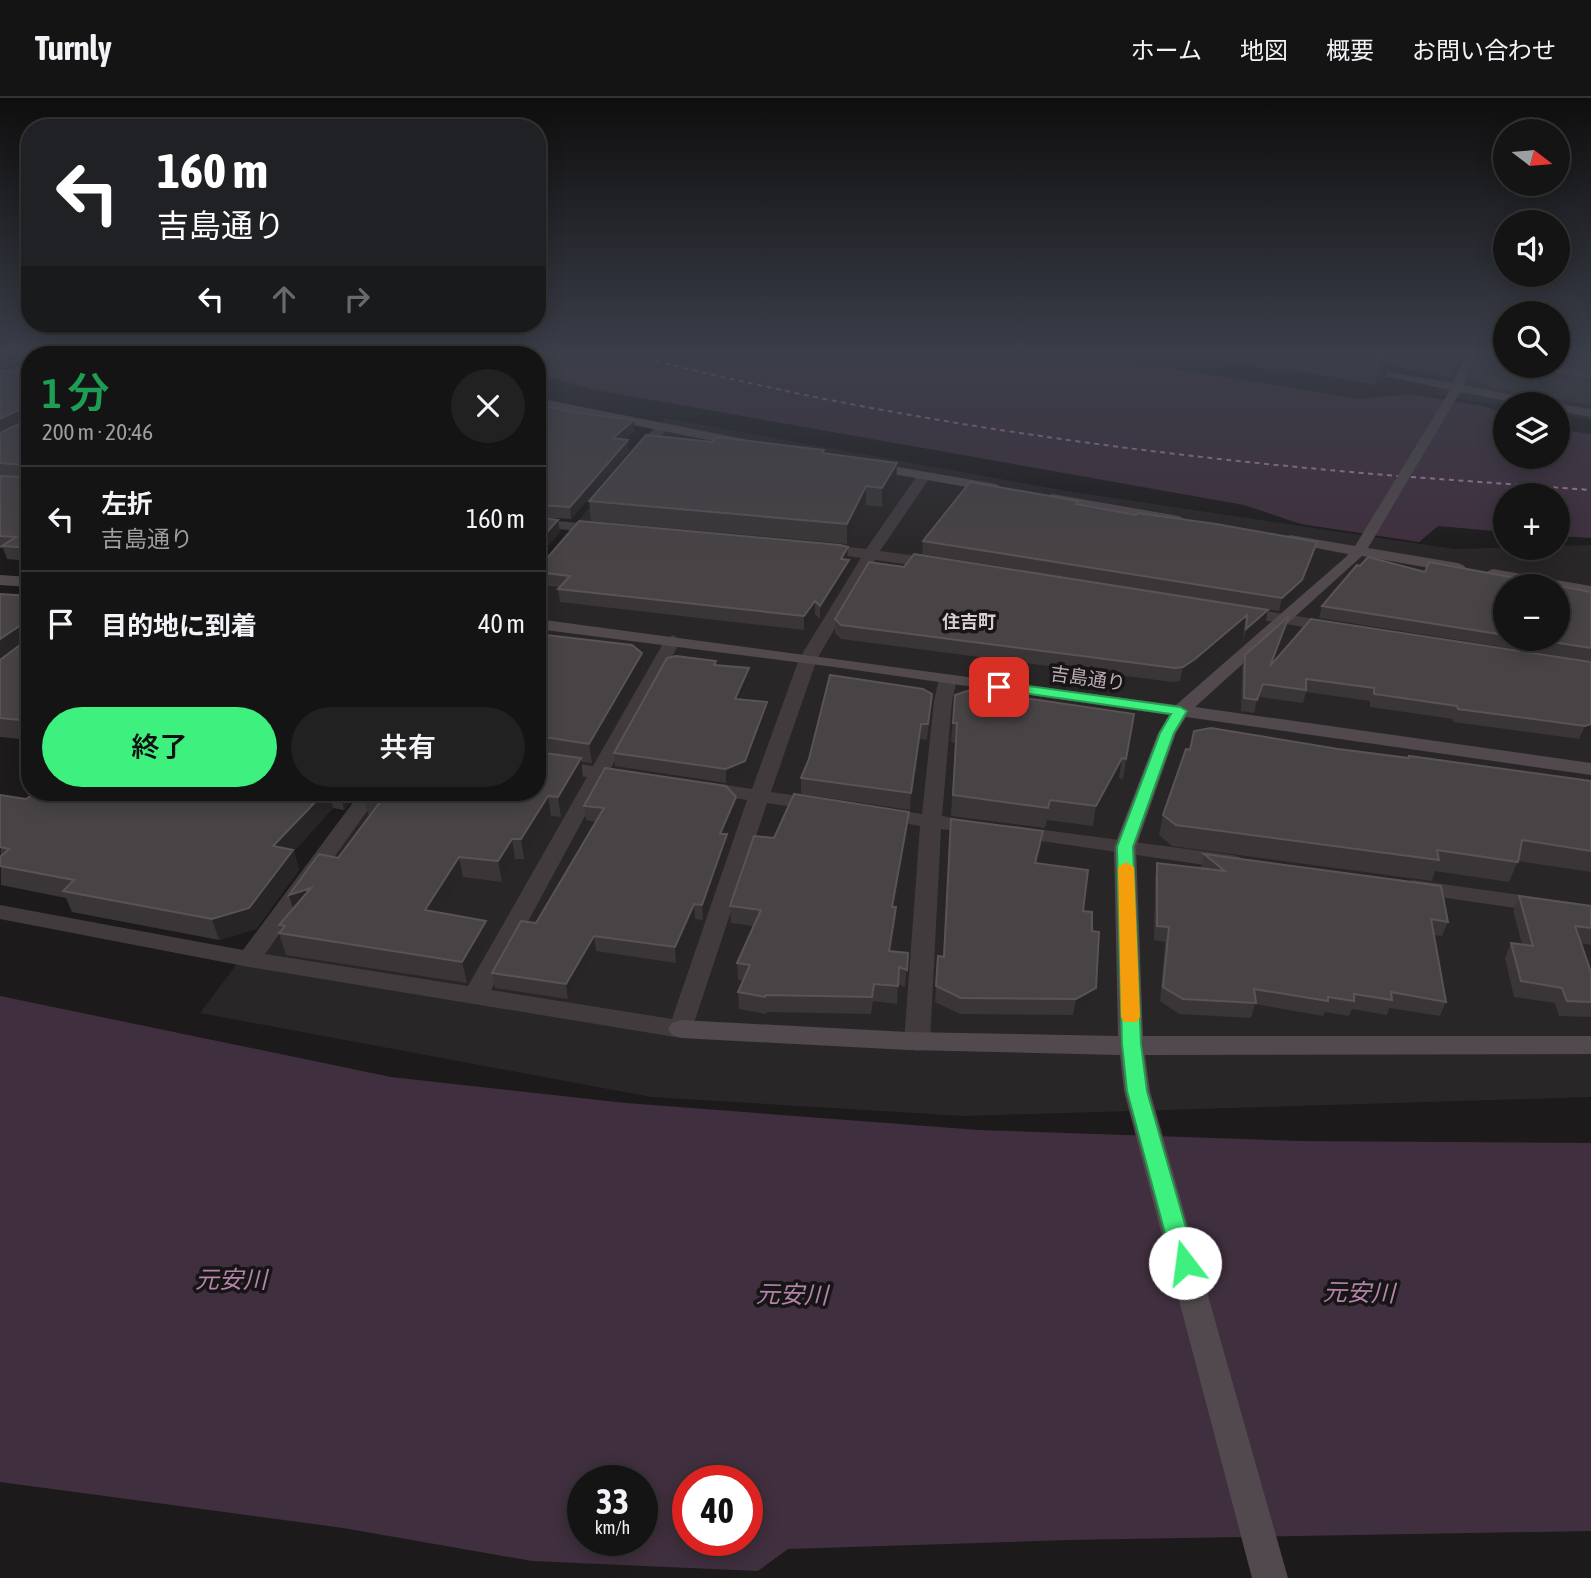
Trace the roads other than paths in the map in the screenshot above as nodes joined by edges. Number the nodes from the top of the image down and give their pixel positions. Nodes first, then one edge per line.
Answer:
1 (636, 423) edge
2 (1435, 423) edge
3 (662, 428) junction
4 (756, 445) edge
5 (851, 463) edge
6 (619, 475) edge
7 (924, 476) junction
8 (1006, 490) edge
9 (1034, 495) edge
10 (580, 521) junction
11 (546, 523) edge
12 (1199, 523) edge
13 (616, 530) edge
14 (1282, 537) edge
15 (1363, 544) junction
16 (560, 545) edge
17 (804, 547) edge
18 (872, 553) junction
19 (954, 566) edge
20 (0, 580) edge
21 (21, 581) edge
22 (1591, 591) edge
23 (1227, 610) edge
24 (1282, 618) junction
25 (546, 625) edge
26 (1349, 629) edge
27 (673, 640) junction
28 (808, 659) junction
29 (948, 679) junction
30 (1180, 711) junction
31 (546, 765) edge
32 (1591, 769) edge
33 (600, 773) junction
34 (653, 780) edge
35 (679, 784) edge
36 (759, 796) junction
37 (364, 801) edge
38 (838, 808) edge
39 (865, 812) edge
40 (931, 822) junction
41 (1125, 847) junction
42 (1246, 864) edge
43 (1398, 885) edge
44 (0, 912) edge
45 (1591, 912) edge
46 (249, 959) junction
47 (475, 996) junction
48 (681, 1030) junction
49 (917, 1042) junction
50 (1131, 1044) junction
51 (1591, 1045) edge
52 (1270, 1578) edge

1 - 3 street
2 - 15 street
3 - 4 street
3 - 6 street
5 - 7 street
7 - 8 street
7 - 18 street
9 - 12 street
10 - 11 street
10 - 13 street
10 - 16 street
14 - 15 street
15 - 22 street
15 - 24 street
17 - 18 street
18 - 19 street
18 - 28 street
20 - 21 street
23 - 24 street
24 - 26 street
24 - 30 street
25 - 27 street, 吉島通り
27 - 28 street, 吉島通り
27 - 33 street
28 - 29 street, 吉島通り
28 - 36 street
29 - 30 street, 吉島通り
29 - 40 street
30 - 32 street, 吉島通り
30 - 41 street
31 - 33 street
33 - 34 street
33 - 47 street
35 - 36 street
36 - 38 street
36 - 48 street
37 - 46 street
39 - 40 street
40 - 41 street
40 - 49 street
41 - 42 street
41 - 50 street
43 - 45 street
44 - 46 street
46 - 47 street
47 - 48 street
48 - 49 street
49 - 50 street
50 - 51 street
50 - 52 street

